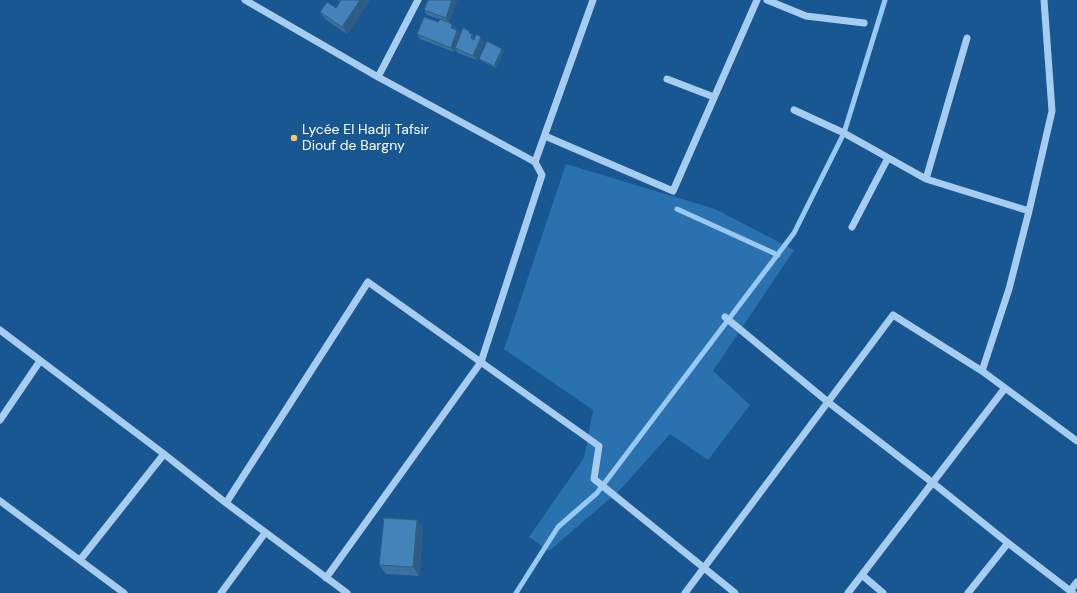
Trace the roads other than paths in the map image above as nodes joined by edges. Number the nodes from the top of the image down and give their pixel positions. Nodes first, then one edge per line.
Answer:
1 (245, 0) edge
2 (418, 0) edge
3 (593, 0) edge
4 (756, 0) edge
5 (767, 0) edge
6 (1044, 0) edge
7 (864, 23) dead end
8 (968, 38) dead end
9 (378, 77) junction
10 (667, 79) dead end
11 (714, 97) junction
12 (794, 110) dead end
13 (545, 136) junction
14 (888, 158) junction
15 (535, 162) junction
16 (926, 180) junction
17 (1029, 211) junction
18 (852, 227) dead end
19 (725, 317) dead end
20 (0, 330) edge
21 (40, 360) junction
22 (481, 362) junction
23 (982, 371) junction
24 (1005, 388) junction
25 (828, 402) junction
26 (0, 420) edge
27 (1077, 441) edge
28 (164, 454) junction
29 (933, 483) junction
30 (0, 501) edge
31 (226, 503) junction
32 (266, 533) junction
33 (1008, 543) junction
34 (80, 560) junction
35 (704, 568) junction
36 (862, 575) junction
37 (326, 578) junction
38 (1077, 582) edge
39 (1072, 592) edge
40 (124, 593) edge
41 (221, 593) edge
42 (347, 593) edge
43 (685, 593) edge
44 (735, 593) edge
45 (848, 593) edge
46 (883, 593) edge
47 (968, 593) edge

1 - 9 street
2 - 9 street
3 - 13 street
4 - 11 street
5 - 7 street
6 - 17 street
8 - 16 street
9 - 15 street
10 - 11 street
11 - 13 street
12 - 14 street
13 - 15 street
14 - 16 street
14 - 18 street
15 - 22 street
16 - 17 street
17 - 23 street
19 - 25 street
20 - 21 street
21 - 26 street
21 - 28 street
22 - 31 street
22 - 35 street
22 - 37 street
23 - 24 street
23 - 25 street
24 - 27 street
24 - 29 street
25 - 29 street
25 - 35 street
28 - 31 street
28 - 34 street
29 - 33 street
29 - 36 street
30 - 34 street
31 - 32 street
32 - 37 street
32 - 41 street
33 - 39 street
33 - 47 street
34 - 40 street
35 - 43 street
35 - 44 street
36 - 45 street
36 - 46 street
37 - 42 street
38 - 39 street

